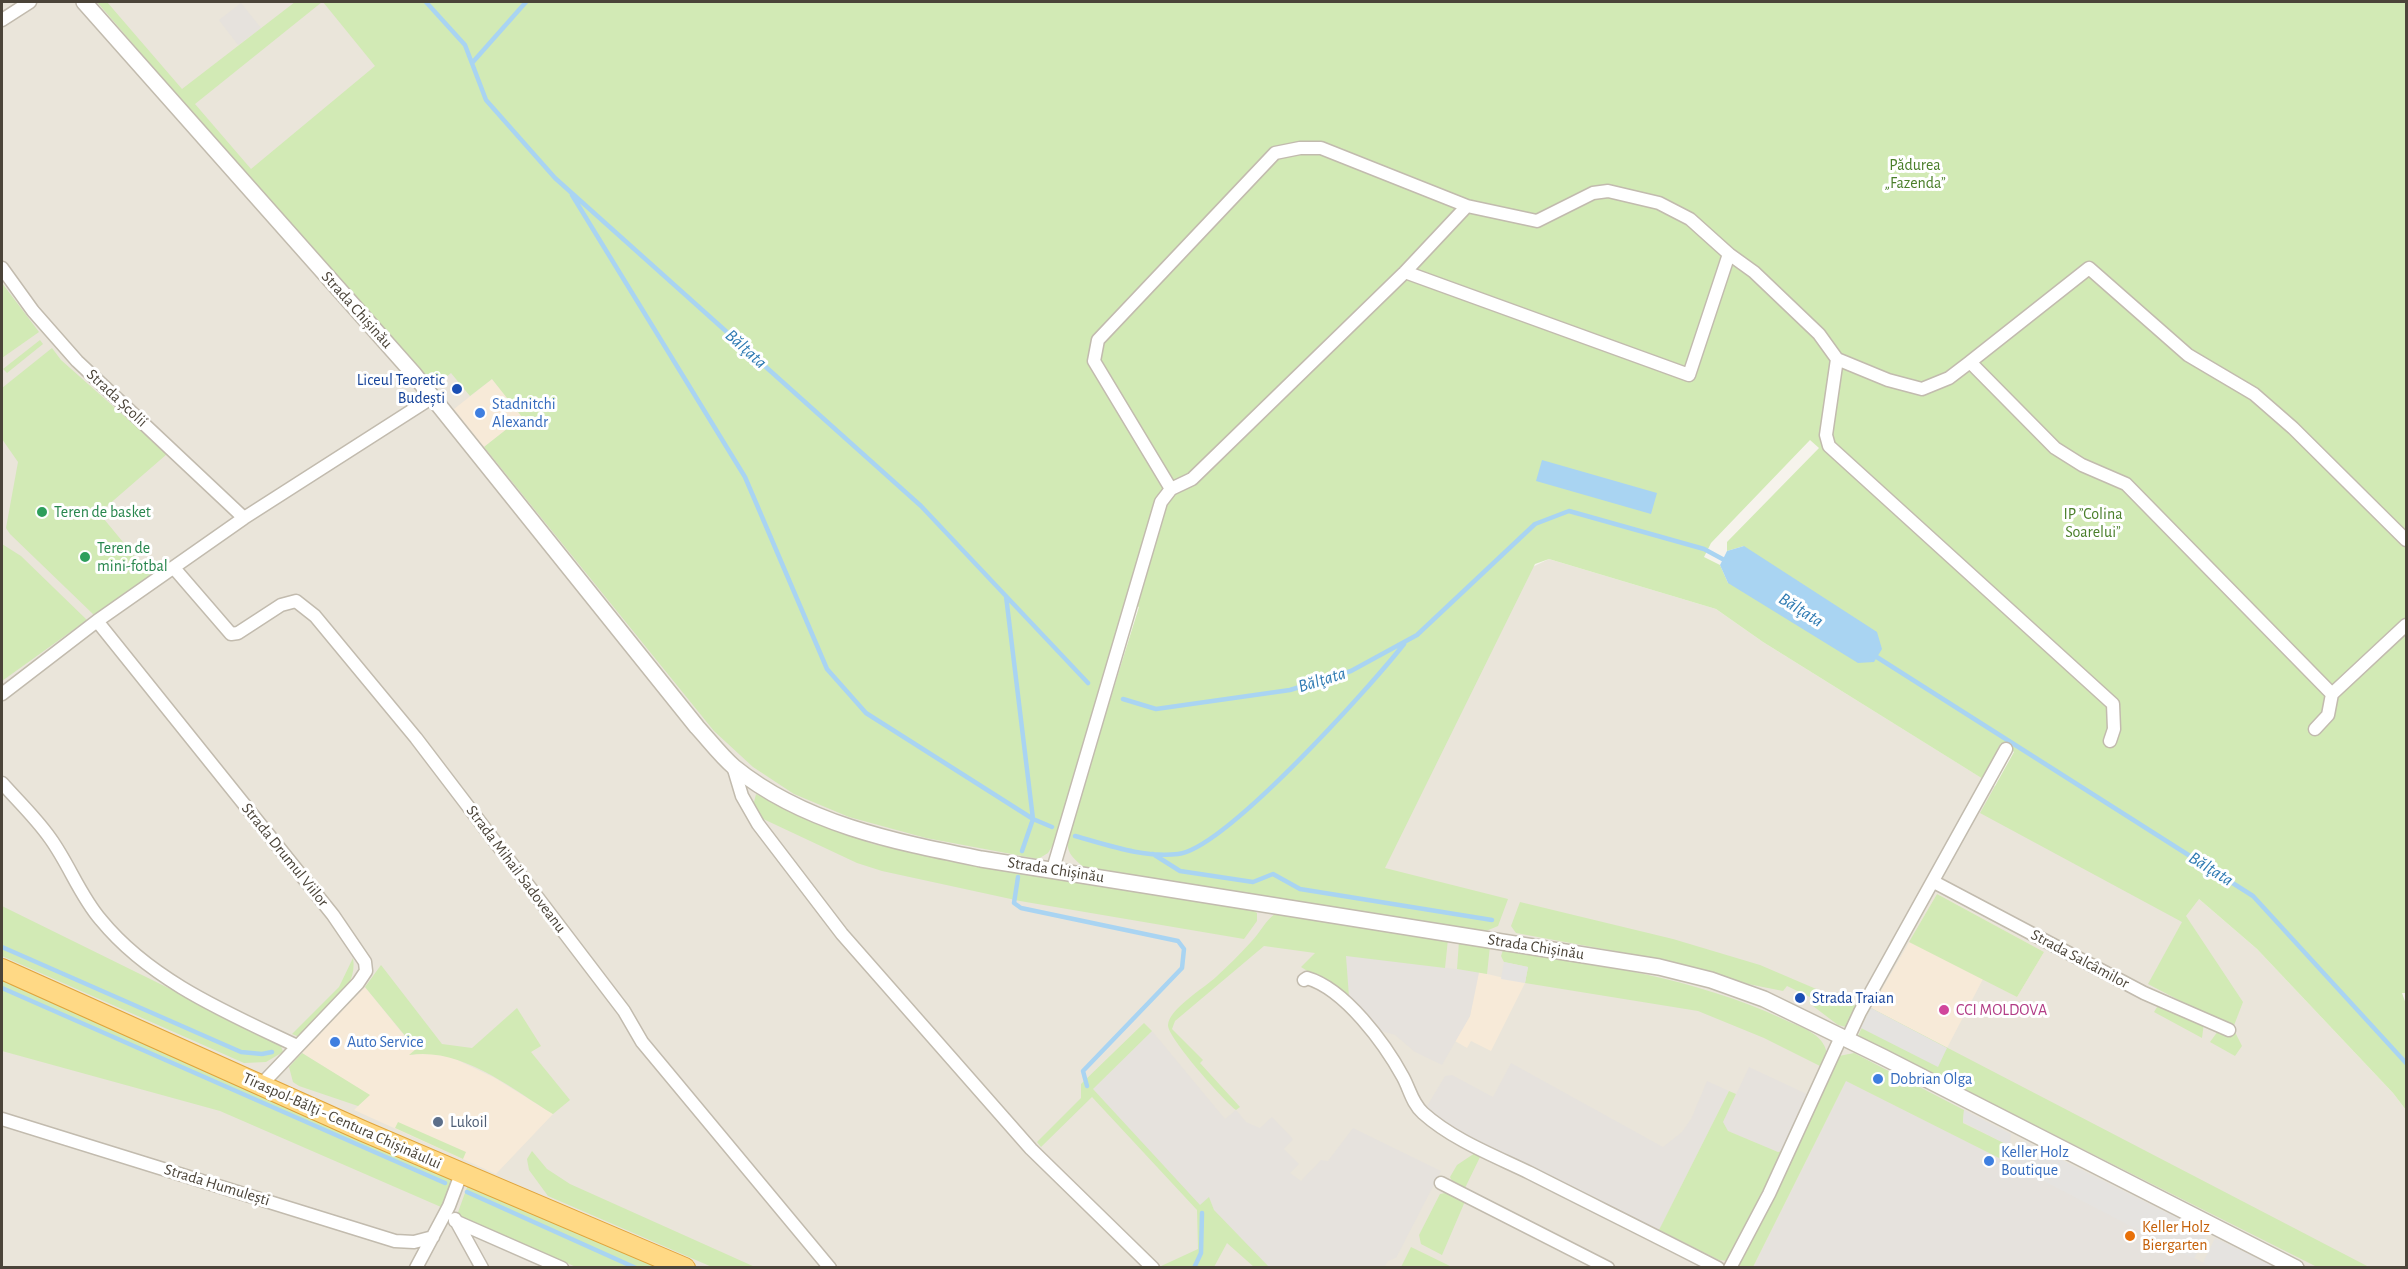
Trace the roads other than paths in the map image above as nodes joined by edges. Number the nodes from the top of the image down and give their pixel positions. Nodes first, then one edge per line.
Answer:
1 (30, 2) edge
2 (84, 2) edge
3 (2, 20) edge
4 (1467, 206) junction
5 (1729, 254) junction
6 (2, 268) edge
7 (1404, 272) junction
8 (1837, 359) junction
9 (1970, 362) junction
10 (433, 397) junction
11 (1171, 489) junction
12 (244, 518) junction
13 (2406, 540) edge
14 (174, 568) junction
15 (97, 621) junction
16 (2406, 624) edge
17 (2, 694) edge
18 (2332, 694) junction
19 (2315, 729) dead end
20 (2110, 741) dead end
21 (2006, 749) dead end
22 (733, 766) junction
23 (2, 783) edge
24 (1053, 869) junction
25 (1934, 882) junction
26 (2, 969) edge
27 (1304, 980) dead end
28 (2229, 1030) dead end
29 (1844, 1038) junction
30 (297, 1046) junction
31 (260, 1086) junction
32 (2, 1119) edge
33 (461, 1174) junction
34 (1441, 1183) dead end
35 (449, 1206) junction
36 (455, 1221) junction
37 (433, 1237) junction
38 (416, 1268) edge
39 (482, 1268) edge
40 (562, 1268) edge
41 (685, 1268) edge
42 (830, 1268) edge
43 (1153, 1268) edge
44 (1608, 1268) edge
45 (1718, 1268) edge
46 (1730, 1268) edge
47 (2296, 1268) edge

1 - 3 street
2 - 10 street, Strada Chișinău
4 - 5 street
4 - 7 street
4 - 11 street
5 - 7 street
5 - 8 street
6 - 12 street, Strada Școlii
7 - 11 street
8 - 9 street
8 - 20 street
9 - 13 street
9 - 18 street
10 - 12 street
10 - 22 street, Strada Chișinău
11 - 24 street
12 - 14 street
14 - 15 street
14 - 42 street, Strada Mihail Sadoveanu
15 - 17 street
15 - 30 street, Strada Drumul Viilor
16 - 18 street
18 - 19 street
21 - 25 street
22 - 24 street, Strada Chișinău
22 - 43 street, Strada Chișinău
23 - 30 street
24 - 29 street, Strada Chișinău
25 - 28 street, Strada Salcâmilor
25 - 29 street
26 - 31 highway, Tiraspol-Bălţi - Centura Chișinăului
27 - 45 street
29 - 46 street
29 - 47 street, Strada Chișinău
30 - 31 street, Strada Drumul Viilor
31 - 33 highway, Tiraspol-Bălţi - Centura Chișinăului
32 - 37 street, Strada Humulești
33 - 35 street
33 - 41 highway, Tiraspol-Bălţi - Centura Chișinăului
34 - 44 street
35 - 36 street
35 - 37 street
36 - 39 street
36 - 40 street
37 - 38 street

